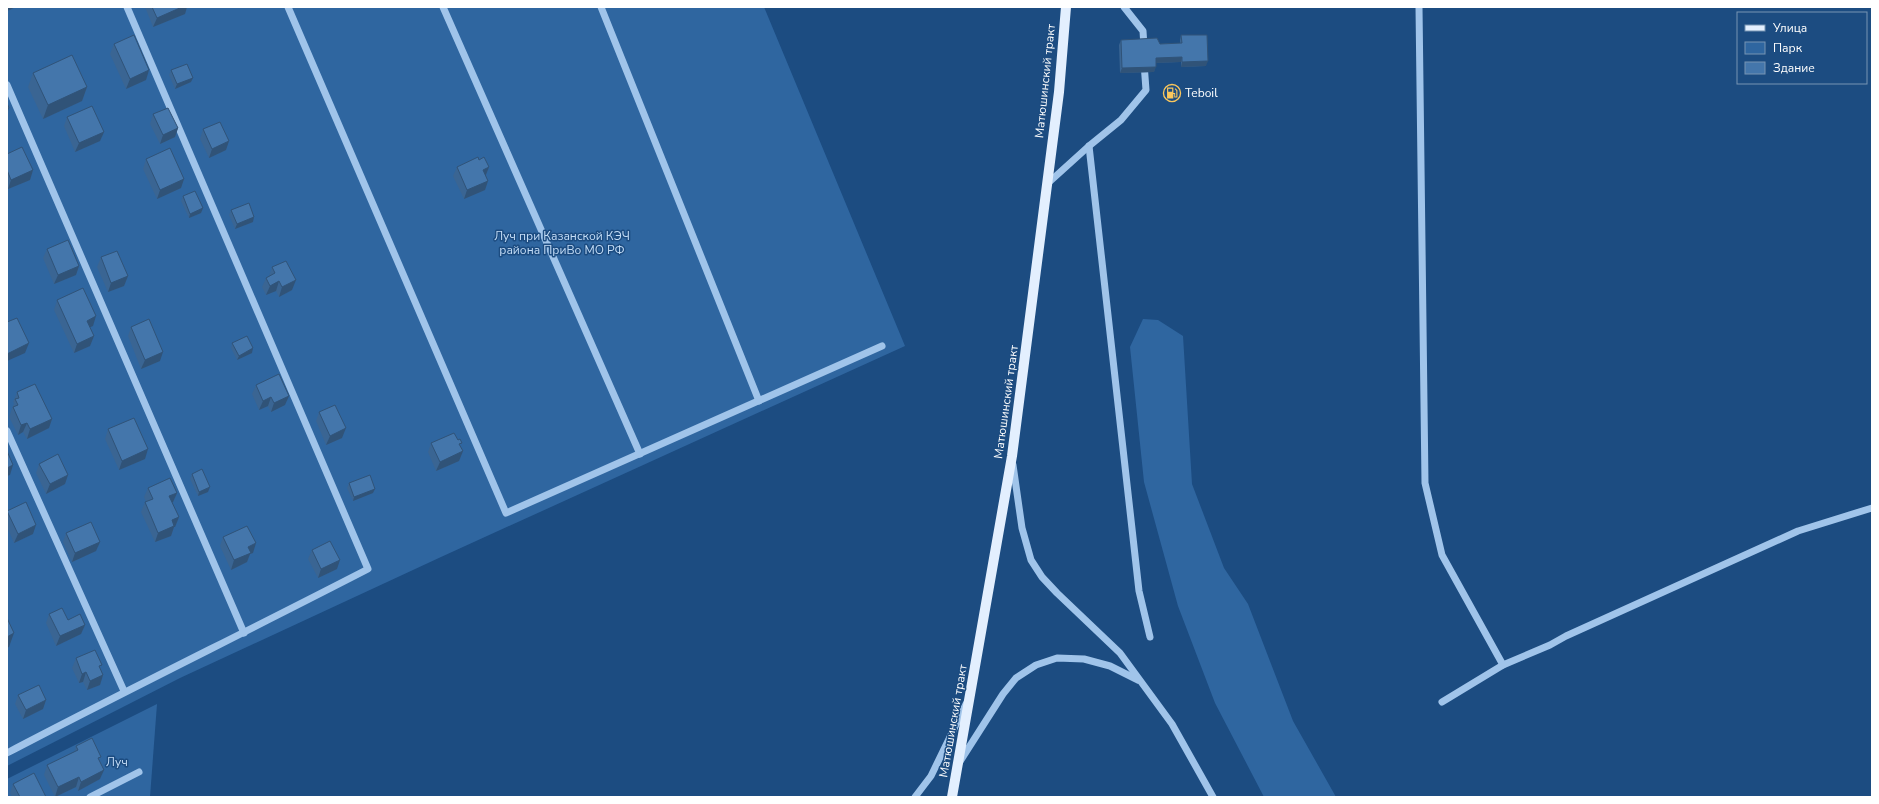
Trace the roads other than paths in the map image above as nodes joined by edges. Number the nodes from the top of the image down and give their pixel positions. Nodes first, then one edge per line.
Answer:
1 (127, 7) edge
2 (288, 7) edge
3 (443, 7) edge
4 (601, 7) edge
5 (1066, 7) edge
6 (1124, 7) edge
7 (1419, 7) edge
8 (7, 85) edge
9 (1089, 146) junction
10 (1047, 184) junction
11 (882, 346) dead end
12 (759, 401) junction
13 (7, 431) edge
14 (640, 454) junction
15 (1012, 456) junction
16 (1872, 508) edge
17 (244, 633) junction
18 (1150, 637) dead end
19 (1503, 665) junction
20 (1140, 681) junction
21 (124, 691) junction
22 (971, 693) junction
23 (1442, 702) dead end
24 (7, 753) edge
25 (959, 763) junction
26 (139, 772) dead end
27 (90, 797) edge
28 (915, 797) edge
29 (952, 797) edge
30 (1213, 797) edge

1 - 17 street
2 - 14 street
3 - 14 street
4 - 12 street
5 - 10 main road, Матюшинский тракт
6 - 9 street
7 - 19 street
8 - 17 street
9 - 10 street
9 - 18 street
10 - 15 main road, Матюшинский тракт
11 - 12 street
12 - 14 street
13 - 21 street
15 - 20 street
15 - 22 main road, Матюшинский тракт
16 - 19 street
17 - 21 street
19 - 23 street
20 - 25 street
20 - 30 street
21 - 24 street
22 - 25 main road, Матюшинский тракт
22 - 28 street
25 - 29 main road, Матюшинский тракт
26 - 27 street

